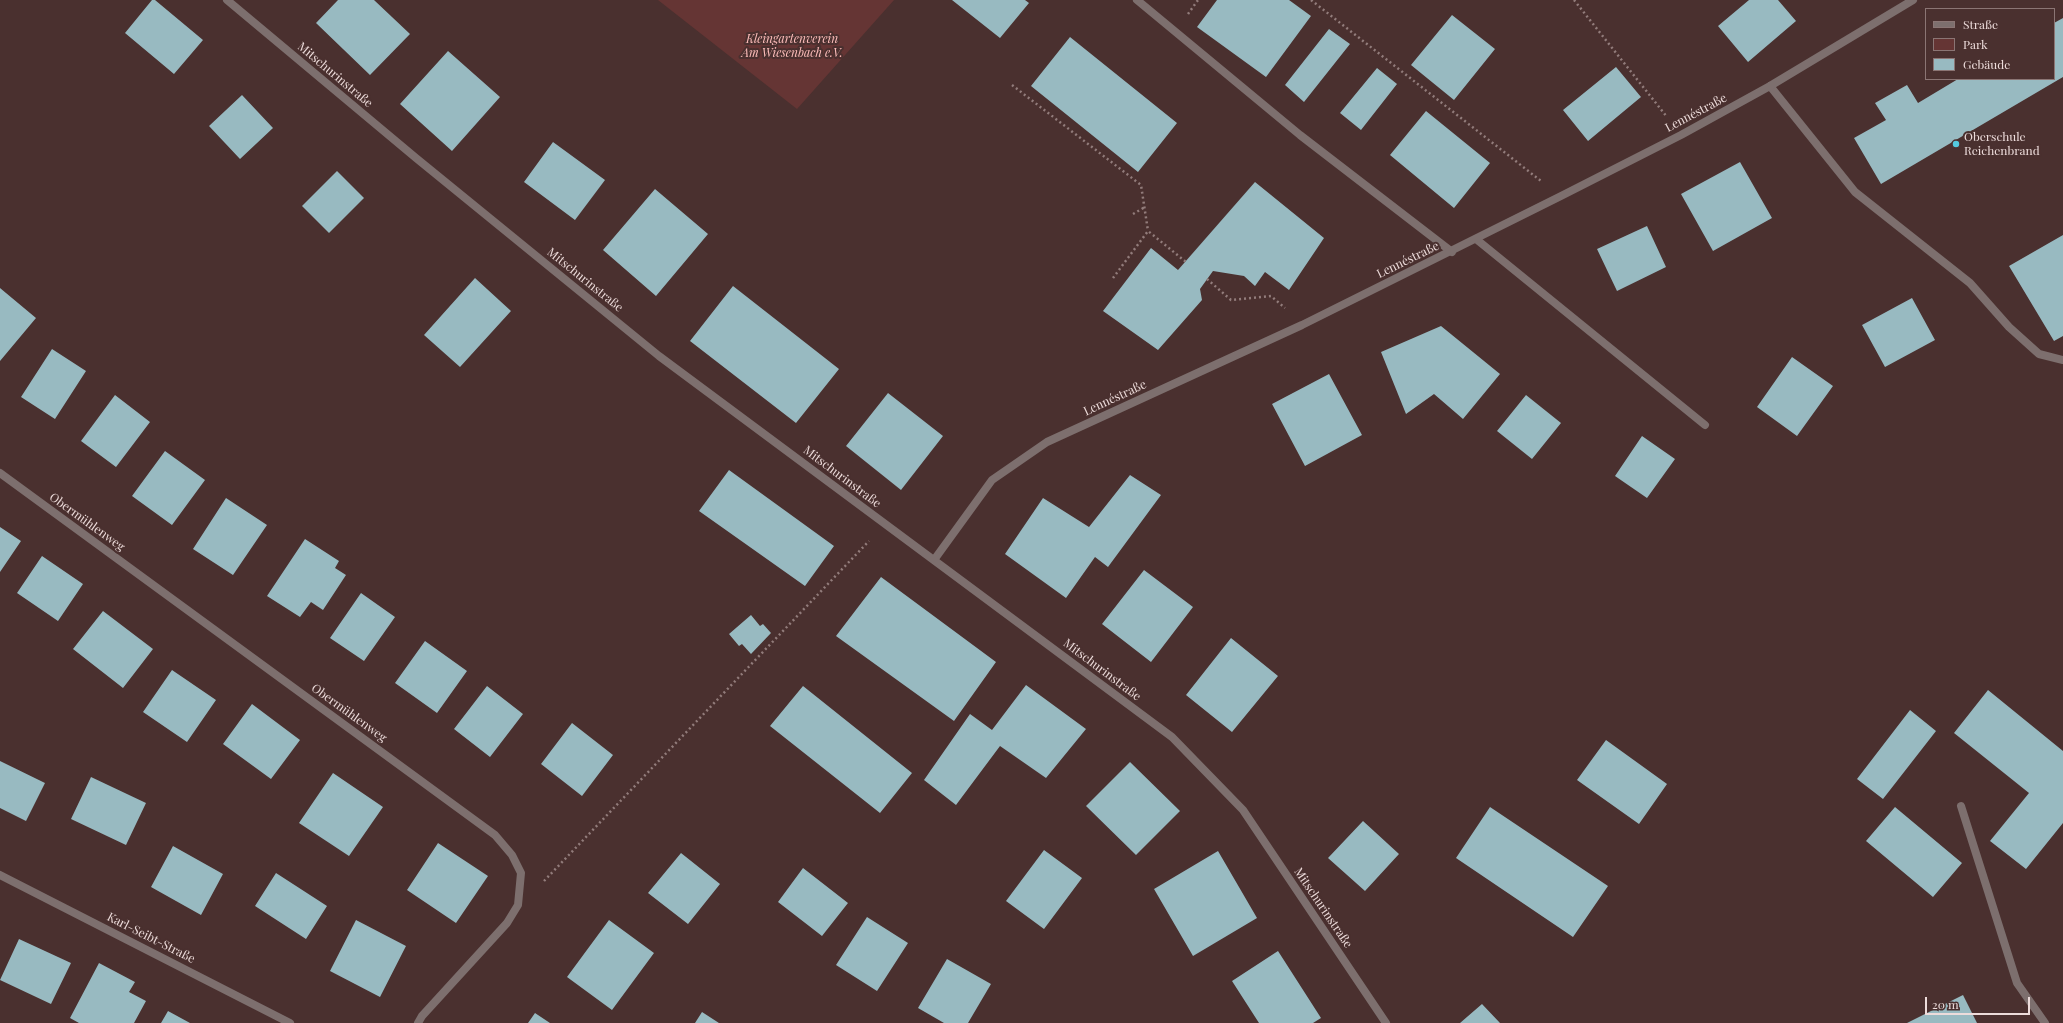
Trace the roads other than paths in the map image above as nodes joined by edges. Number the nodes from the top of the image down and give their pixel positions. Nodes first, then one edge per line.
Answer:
1 (228, 0) edge
2 (1137, 0) edge
3 (1913, 0) edge
4 (1770, 86) junction
5 (1476, 240) junction
6 (1452, 252) junction
7 (2063, 360) edge
8 (1706, 425) dead end
9 (0, 473) edge
10 (934, 560) junction
11 (1960, 806) dead end
12 (0, 875) edge
13 (290, 1023) edge
14 (418, 1023) edge
15 (1386, 1023) edge
16 (2045, 1023) edge

1 - 10 street, Mitschurinstraße
2 - 6 street
3 - 4 street, Lennéstraße
4 - 5 street, Lennéstraße
4 - 7 street
5 - 6 street, Lennéstraße
5 - 8 street
6 - 10 street, Lennéstraße
9 - 14 street, Obermühlenweg
10 - 15 street, Mitschurinstraße
11 - 16 street
12 - 13 street, Karl-Seibt-Straße

